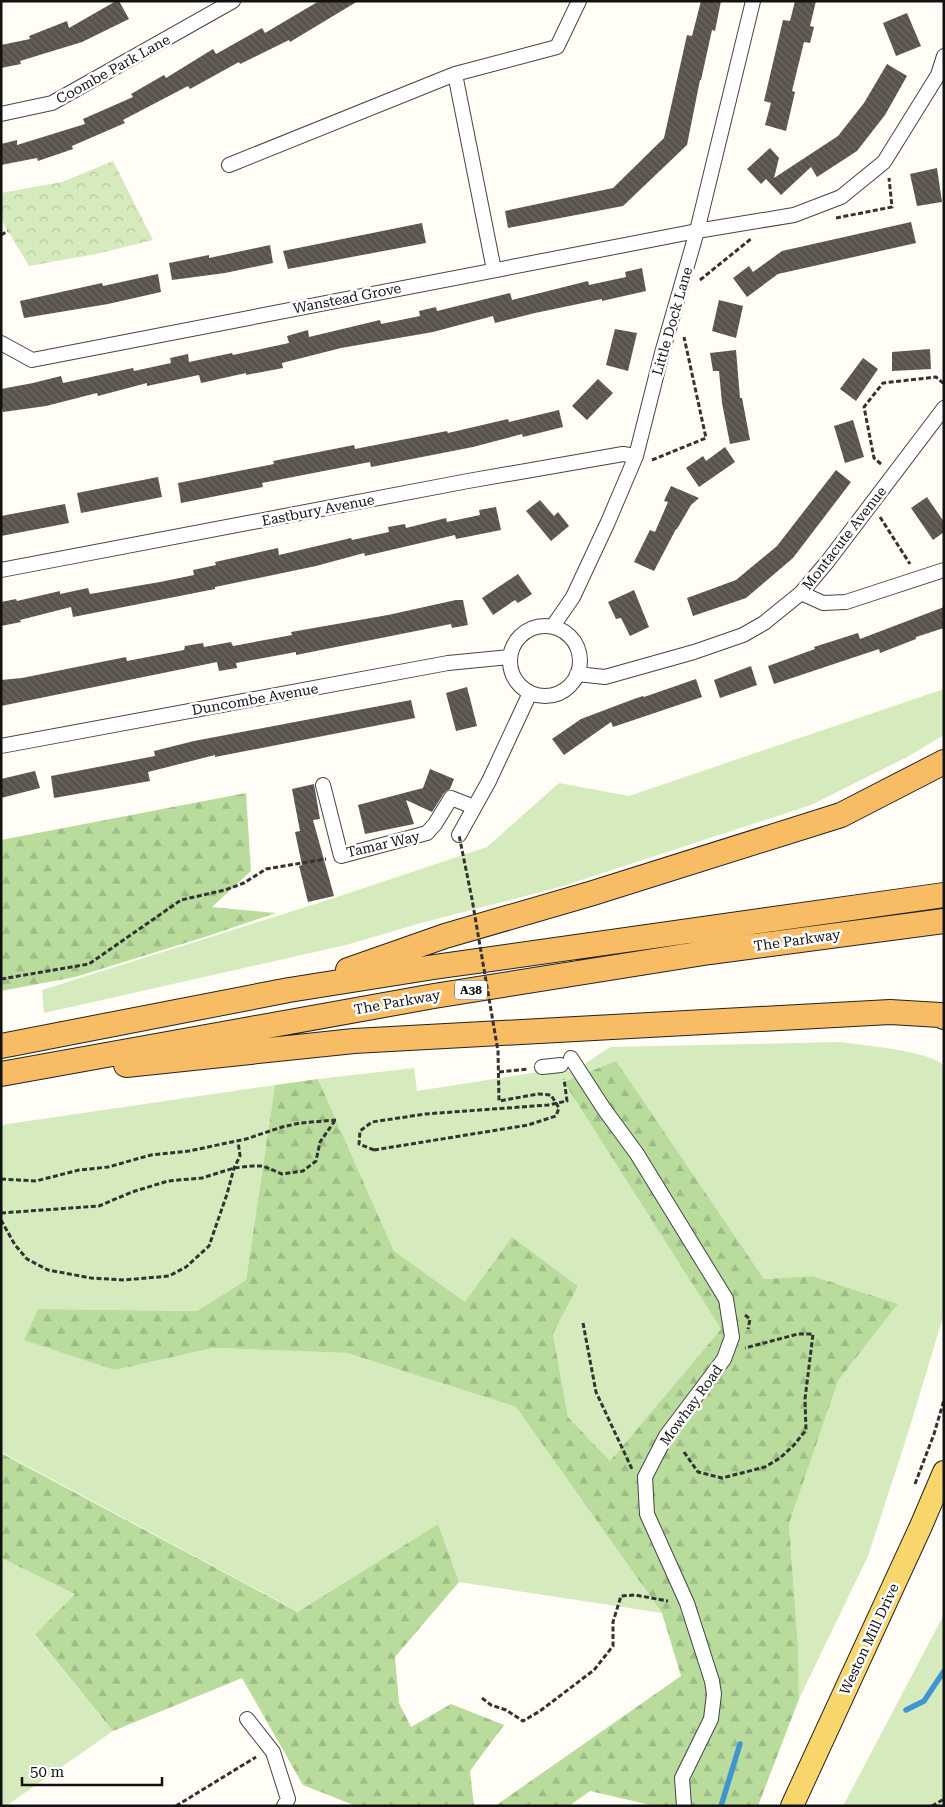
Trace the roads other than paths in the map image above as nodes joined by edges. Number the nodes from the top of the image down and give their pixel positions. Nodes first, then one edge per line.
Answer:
1 (233, 1) edge
2 (579, 1) edge
3 (753, 1) edge
4 (217, 5) edge
5 (944, 56) edge
6 (456, 74) junction
7 (1, 114) edge
8 (229, 165) dead end
9 (697, 231) junction
10 (494, 270) junction
11 (1, 343) edge
12 (944, 408) edge
13 (633, 462) junction
14 (1, 570) edge
15 (944, 570) edge
16 (801, 594) junction
17 (553, 626) junction
18 (510, 657) junction
19 (578, 674) junction
20 (530, 693) junction
21 (1, 746) edge
22 (944, 762) edge
23 (323, 785) dead end
24 (474, 807) junction
25 (459, 835) road end
26 (944, 895) edge
27 (944, 921) edge
28 (289, 990) junction
29 (944, 1018) edge
30 (1, 1046) edge
31 (542, 1067) road end
32 (1, 1075) edge
33 (944, 1472) edge
34 (248, 1719) dead end
35 (284, 1806) edge
36 (684, 1806) edge
37 (792, 1806) edge

1 - 4 street, Coombe Park Lane
2 - 6 street
3 - 9 street, Little Dock Lane
4 - 7 street, Coombe Park Lane
5 - 9 street, Wanstead Grove
6 - 8 street
6 - 10 street
9 - 10 street, Wanstead Grove
9 - 13 street, Little Dock Lane
10 - 11 street, Wanstead Grove
12 - 16 street, Montacute Avenue
13 - 14 street, Eastbury Avenue
13 - 17 street, Little Dock Lane
15 - 16 street
16 - 19 street, Montacute Avenue
17 - 18 street
17 - 19 street
18 - 20 street
18 - 21 street, Duncombe Avenue
19 - 20 street
20 - 24 street
22 - 28 highway, A38
23 - 24 street, Tamar Way
24 - 25 street
26 - 28 highway, The Parkway / A38
27 - 32 highway, The Parkway / A38
28 - 30 highway, The Parkway / A38
29 - 32 highway, A38
31 - 36 street, Mowhay Road
33 - 37 main road, Weston Mill Drive
34 - 35 street

